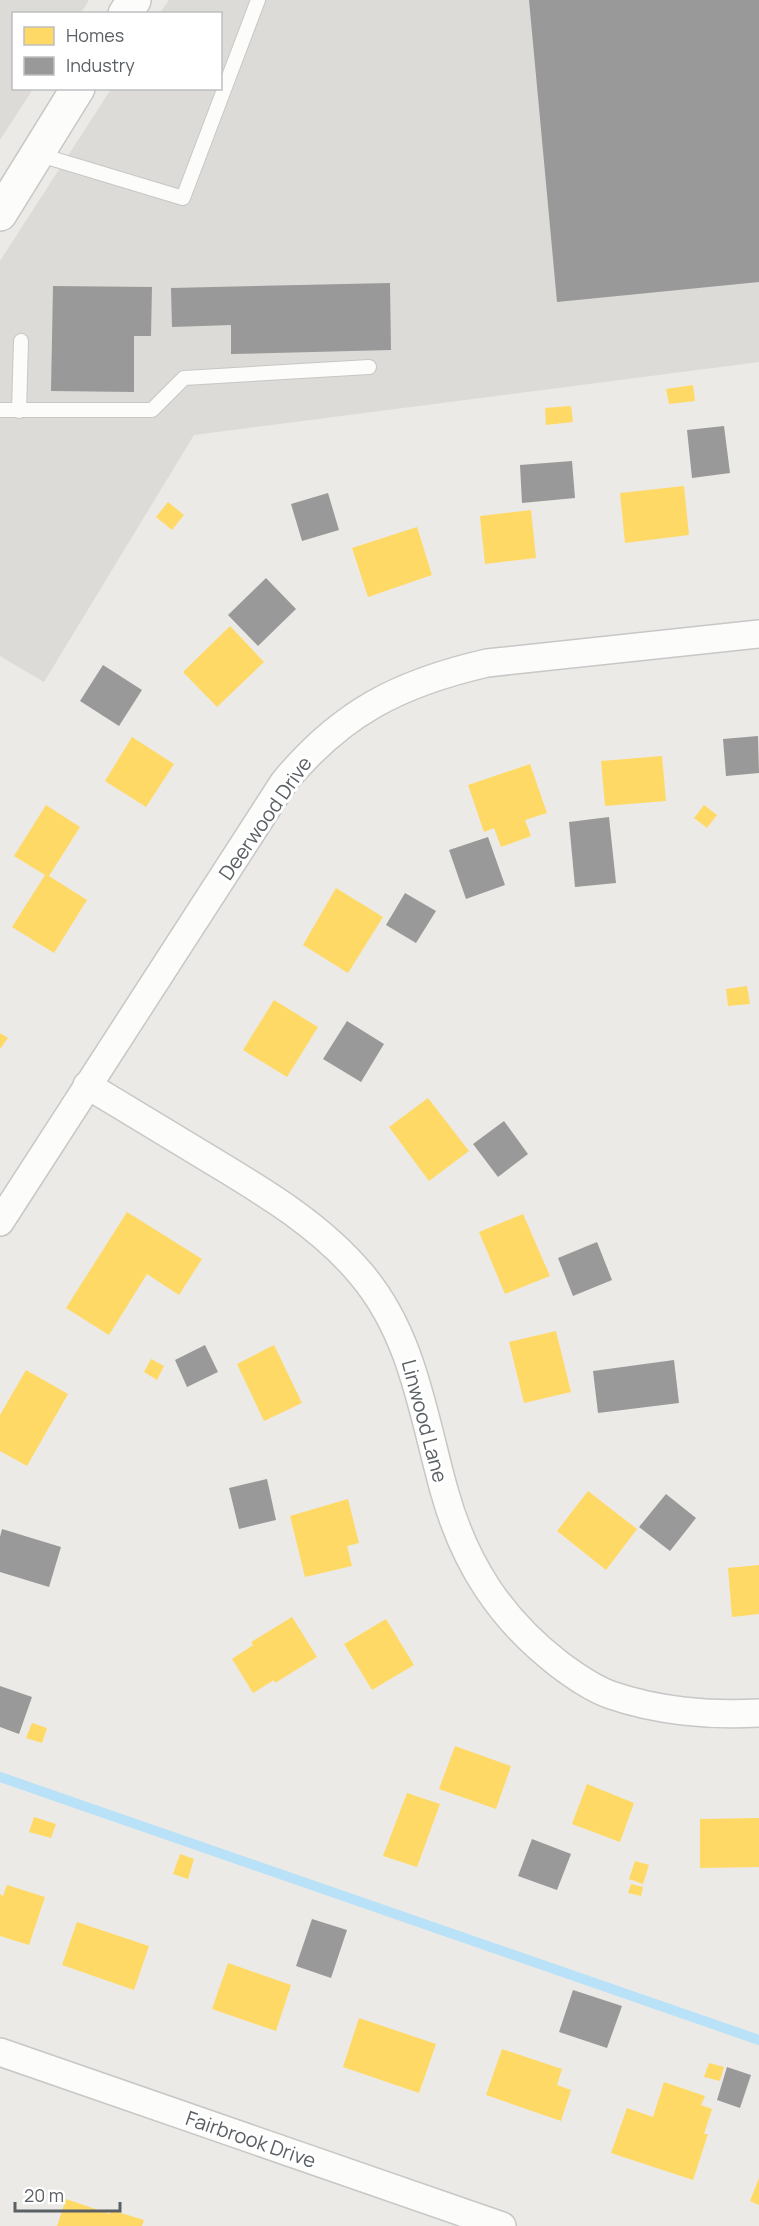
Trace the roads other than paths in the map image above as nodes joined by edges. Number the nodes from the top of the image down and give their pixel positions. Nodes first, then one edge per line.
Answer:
1 (258, 0) edge
2 (77, 90) edge
3 (37, 154) junction
4 (0, 214) edge
5 (21, 341) dead end
6 (369, 367) dead end
7 (0, 411) edge
8 (19, 411) junction
9 (759, 634) edge
10 (87, 1085) junction
11 (0, 1222) edge
12 (759, 1713) edge
13 (1, 2056) edge
14 (502, 2226) edge

1 - 3 lane
2 - 3 street
3 - 4 street
5 - 8 lane
6 - 8 lane
7 - 8 lane
9 - 10 street, Deerwood Drive
10 - 11 street, Deerwood Drive
10 - 12 street, Linwood Lane
13 - 14 street, Fairbrook Drive

